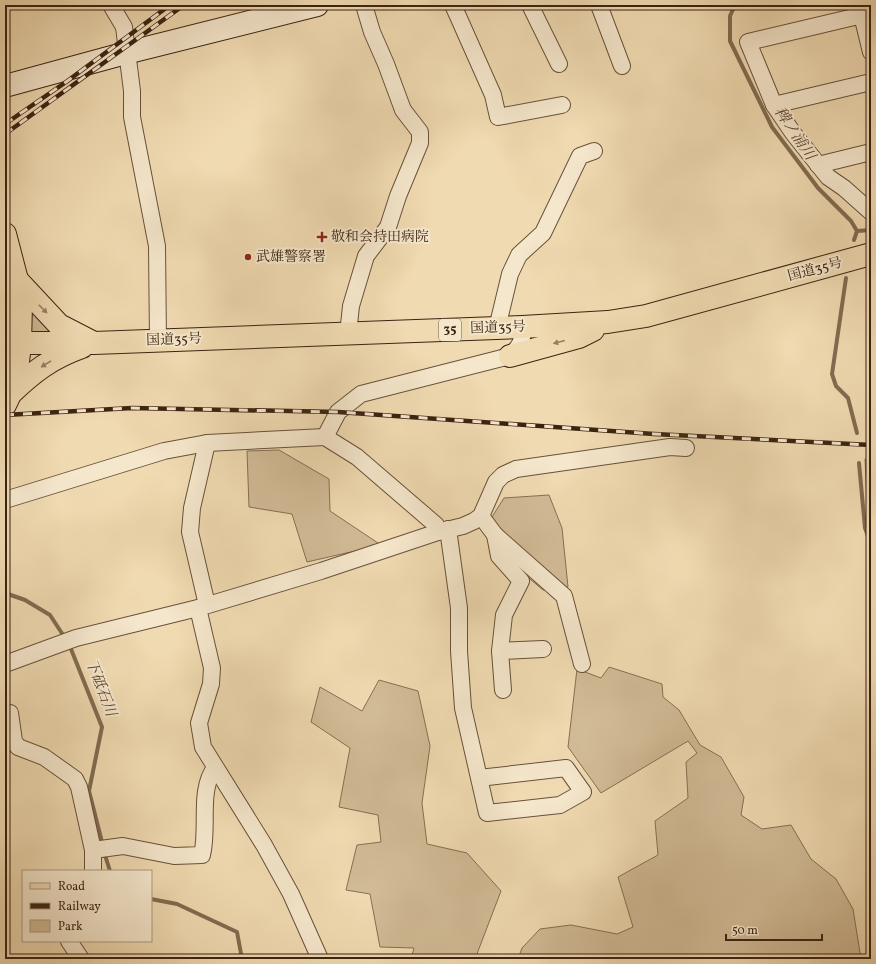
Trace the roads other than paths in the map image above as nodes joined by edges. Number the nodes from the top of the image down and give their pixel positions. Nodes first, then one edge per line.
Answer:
1 (111, 5) edge
2 (317, 5) edge
3 (364, 5) edge
4 (453, 5) edge
5 (530, 5) edge
6 (598, 5) edge
7 (864, 11) edge
8 (871, 52) edge
9 (126, 53) junction
10 (559, 64) dead end
11 (622, 66) dead end
12 (871, 82) edge
13 (5, 86) edge
14 (562, 105) dead end
15 (774, 105) junction
16 (594, 151) dead end
17 (871, 152) edge
18 (818, 165) junction
19 (871, 212) edge
20 (5, 234) edge
21 (870, 258) edge
22 (17, 280) junction
23 (5, 311) edge
24 (608, 322) junction
25 (522, 327) junction
26 (497, 328) junction
27 (348, 334) junction
28 (158, 340) junction
29 (94, 343) junction
30 (12, 344) edge
31 (510, 356) junction
32 (8, 400) edge
33 (325, 437) junction
34 (207, 443) junction
35 (686, 448) dead end
36 (5, 500) edge
37 (481, 516) junction
38 (443, 530) junction
39 (495, 535) junction
40 (203, 606) junction
41 (543, 649) dead end
42 (500, 650) junction
43 (5, 664) edge
44 (582, 664) dead end
45 (503, 690) dead end
46 (10, 713) dead end
47 (215, 768) junction
48 (479, 778) junction
49 (93, 850) junction
50 (92, 870) edge
51 (71, 942) edge
52 (81, 959) edge
53 (320, 959) edge

1 - 9 street
2 - 9 street
3 - 27 street
4 - 14 street
5 - 10 street
6 - 11 street
7 - 8 street
7 - 15 street
9 - 13 street
9 - 28 street
12 - 15 street
15 - 18 street
16 - 26 street
17 - 18 street
18 - 19 street
20 - 22 main road
21 - 24 main road, 国道35号 / 35
22 - 23 main road
22 -> 29 main road
22 - 30 main road
24 - 25 main road, 国道35号 / 35
24 -> 31 main road
25 - 26 main road, 国道35号 / 35
25 - 31 street
26 - 27 main road, 国道35号 / 35
27 - 28 main road, 国道35号 / 35
28 - 29 main road, 国道35号 / 35
29 - 30 main road, 国道35号 / 35
29 -> 32 main road
30 - 32 main road
31 - 33 street
33 - 34 street
33 - 38 street
34 - 36 street
34 - 40 street
35 - 37 street
37 - 38 street
37 - 39 street
38 - 40 street
38 - 48 street
39 - 42 street
39 - 44 street
40 - 43 street
40 - 47 street
41 - 42 street
42 - 45 street
46 - 49 street
47 - 49 street
47 - 53 street
48 - 48 street
49 - 50 street
51 - 52 street

